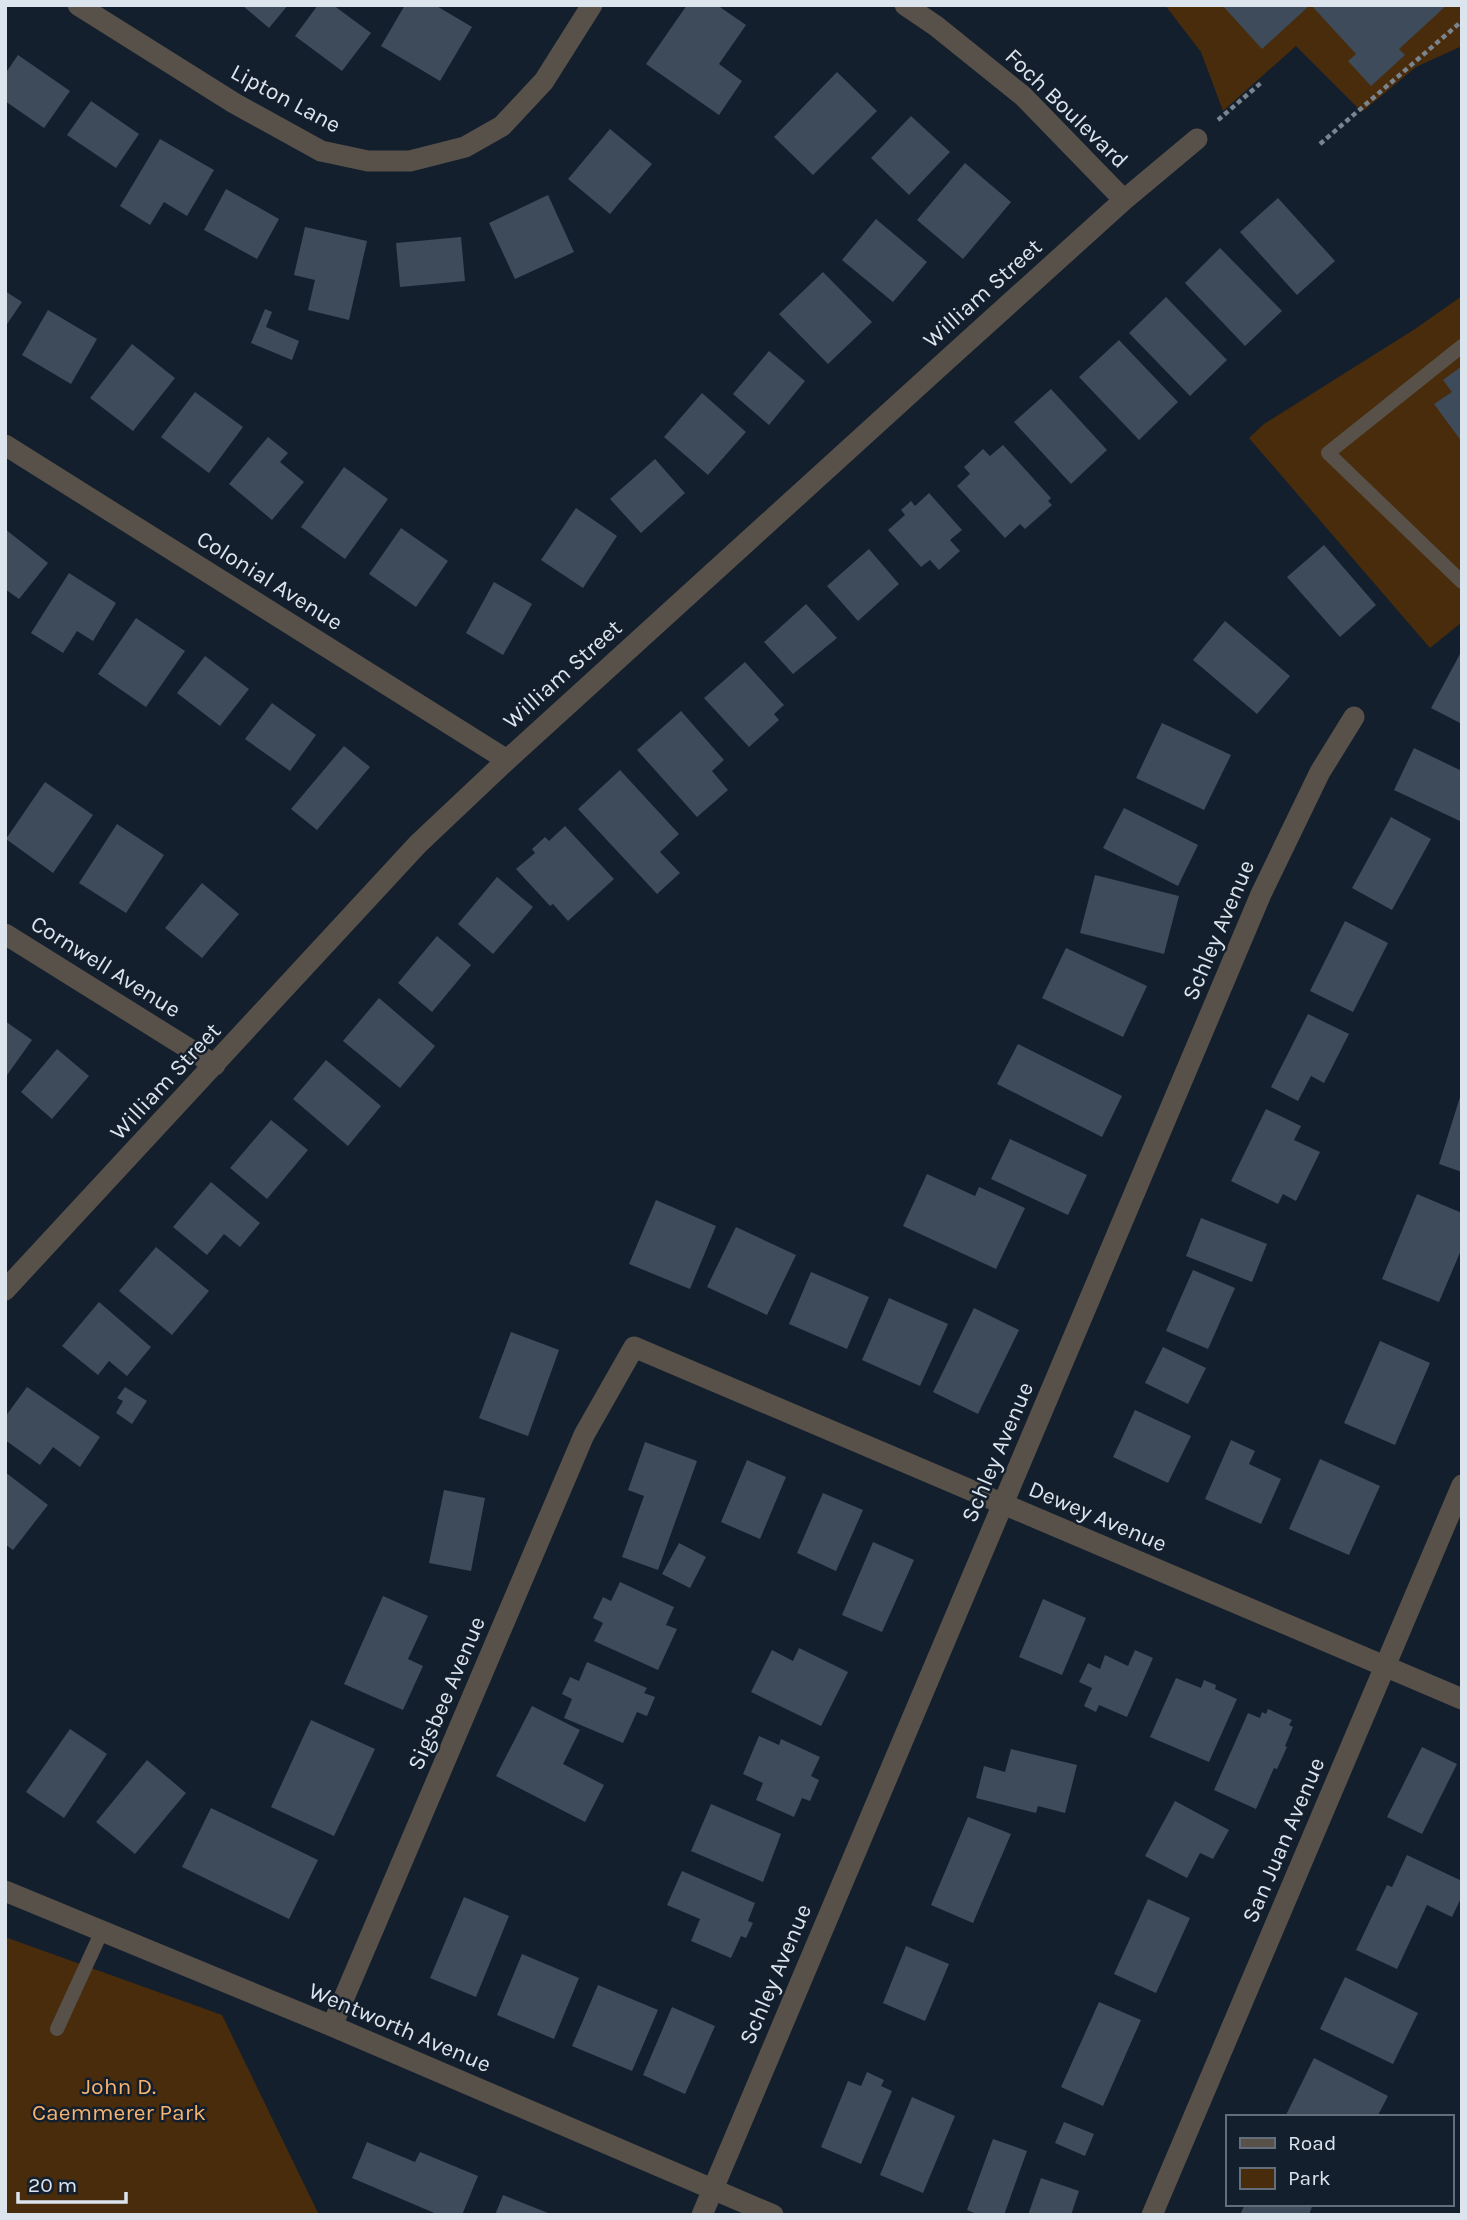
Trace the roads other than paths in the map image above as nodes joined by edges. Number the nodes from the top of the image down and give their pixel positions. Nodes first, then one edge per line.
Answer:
1 (78, 5) edge
2 (592, 5) edge
3 (905, 5) edge
4 (1197, 139) road end
5 (1124, 200) junction
6 (1462, 346) edge
7 (5, 445) edge
8 (1462, 582) edge
9 (1353, 717) dead end
10 (507, 760) junction
11 (5, 934) edge
12 (215, 1065) junction
13 (5, 1290) edge
14 (614, 1382) joint
15 (1462, 1485) edge
16 (1003, 1504) junction
17 (1385, 1667) junction
18 (1462, 1699) edge
19 (5, 1891) edge
20 (102, 1931) junction
21 (332, 2026) junction
22 (57, 2029) dead end
23 (713, 2189) junction
24 (702, 2215) edge
25 (773, 2215) edge
26 (1152, 2215) edge

1 - 2 street, Lipton Lane
3 - 5 street, Foch Boulevard
4 - 5 street, William Street
5 - 10 street, William Street
6 - 8 lane
7 - 10 street, Colonial Avenue
9 - 16 street, Schley Avenue
10 - 12 street, William Street
11 - 12 street, Cornwell Avenue
12 - 13 street, William Street
14 - 16 street, Dewey Avenue
14 - 21 street, Sigsbee Avenue
15 - 17 street, San Juan Avenue
16 - 17 street, Dewey Avenue
16 - 23 street, Schley Avenue
17 - 18 street, Dewey Avenue
17 - 26 street, San Juan Avenue
19 - 20 street, Wentworth Avenue
20 - 21 street, Wentworth Avenue
20 - 22 lane
21 - 23 street, Wentworth Avenue
23 - 24 street, Schley Avenue
23 - 25 street, Wentworth Avenue

